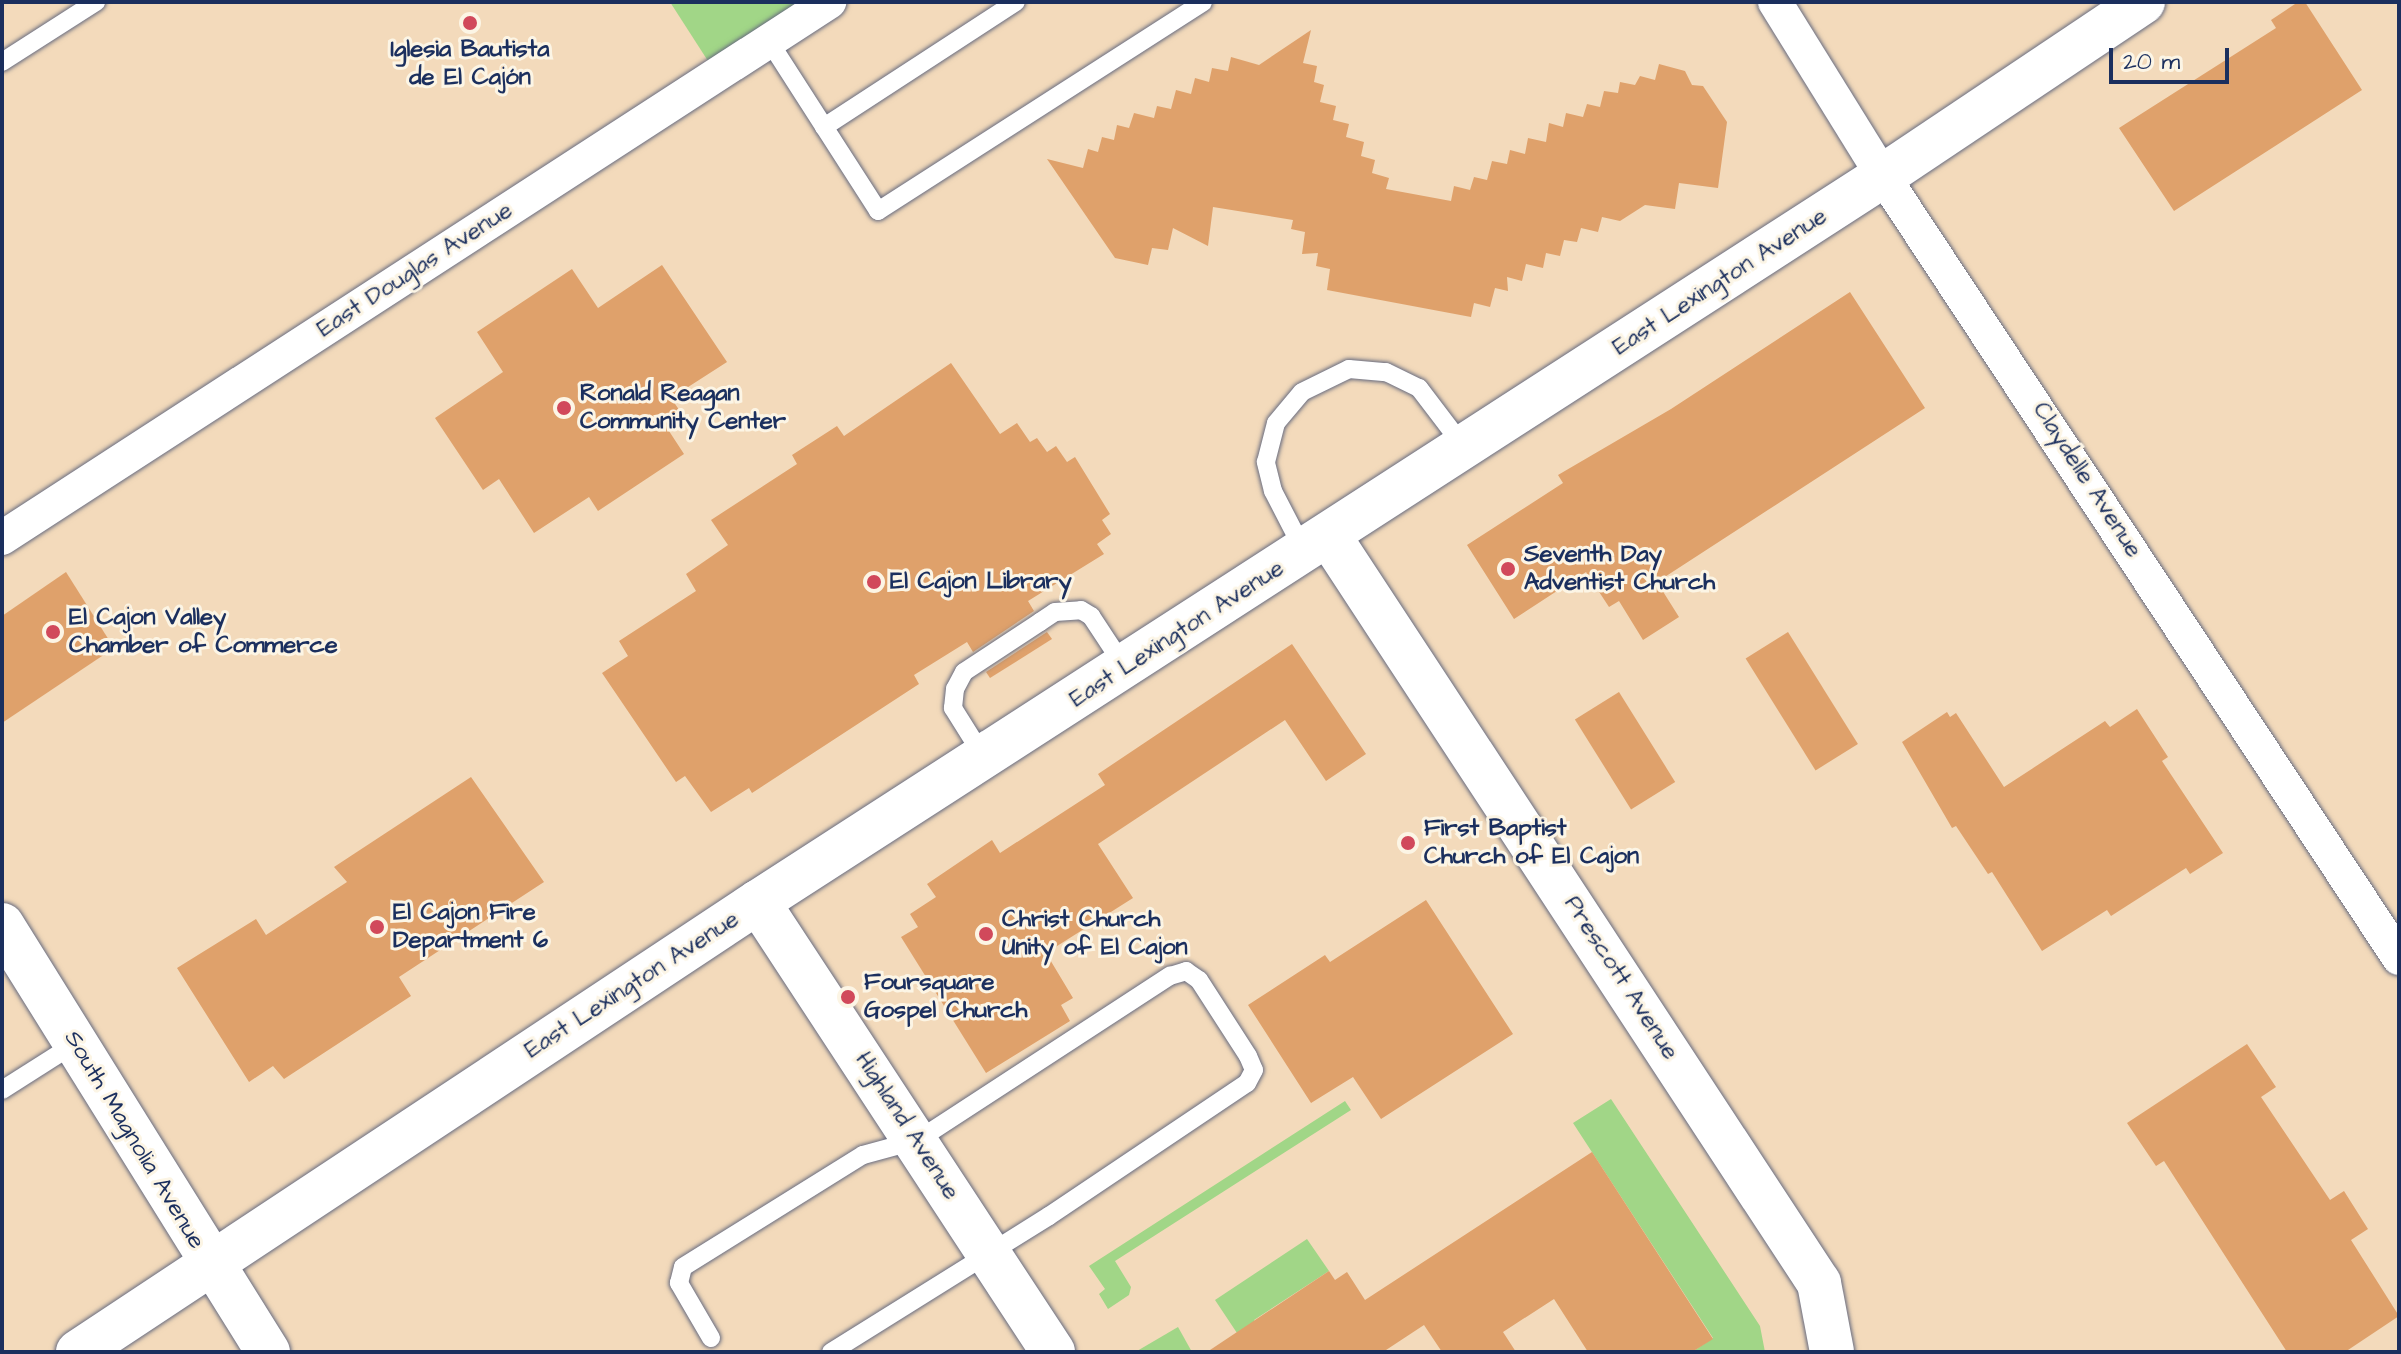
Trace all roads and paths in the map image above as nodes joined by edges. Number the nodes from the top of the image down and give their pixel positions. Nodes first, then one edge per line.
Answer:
1 (96, 2) edge
2 (829, 2) edge
3 (1016, 2) edge
4 (1203, 2) edge
5 (1775, 2) edge
6 (2143, 2) edge
7 (769, 41) junction
8 (2, 62) edge
9 (824, 127) junction
10 (1883, 176) junction
11 (1464, 447) junction
12 (2, 538) edge
13 (1316, 544) junction
14 (1126, 668) junction
15 (985, 759) junction
16 (758, 902) junction
17 (3, 927) edge
18 (2399, 958) edge
19 (76, 1043) junction
20 (2, 1090) edge
21 (918, 1140) junction
22 (988, 1255) junction
23 (208, 1263) junction
24 (711, 1338) dead end
25 (78, 1352) edge
26 (268, 1352) edge
27 (831, 1352) edge
28 (1053, 1352) edge
29 (1832, 1352) edge

1 - 8 lane
2 - 7 street, East Douglas Avenue
3 - 9 lane
4 - 9 lane
5 - 10 street, Claydelle Avenue
6 - 10 street, East Lexington Avenue
7 - 9 lane
7 - 12 street, East Douglas Avenue
10 - 11 street, East Lexington Avenue
10 - 18 street, Claydelle Avenue
11 - 13 street, East Lexington Avenue
11 - 13 lane
13 - 14 street, East Lexington Avenue
13 - 29 street, Prescott Avenue
14 - 15 street, East Lexington Avenue
14 - 15 lane
15 - 16 street, East Lexington Avenue
16 - 21 street, Highland Avenue
16 - 23 street, East Lexington Avenue
17 - 19 street, South Magnolia Avenue
19 - 20 lane
19 - 23 street, South Magnolia Avenue
21 - 22 street, Highland Avenue
21 - 22 lane
21 - 24 lane
22 - 27 lane
22 - 28 street, Highland Avenue
23 - 25 street, East Lexington Avenue
23 - 26 street, South Magnolia Avenue

